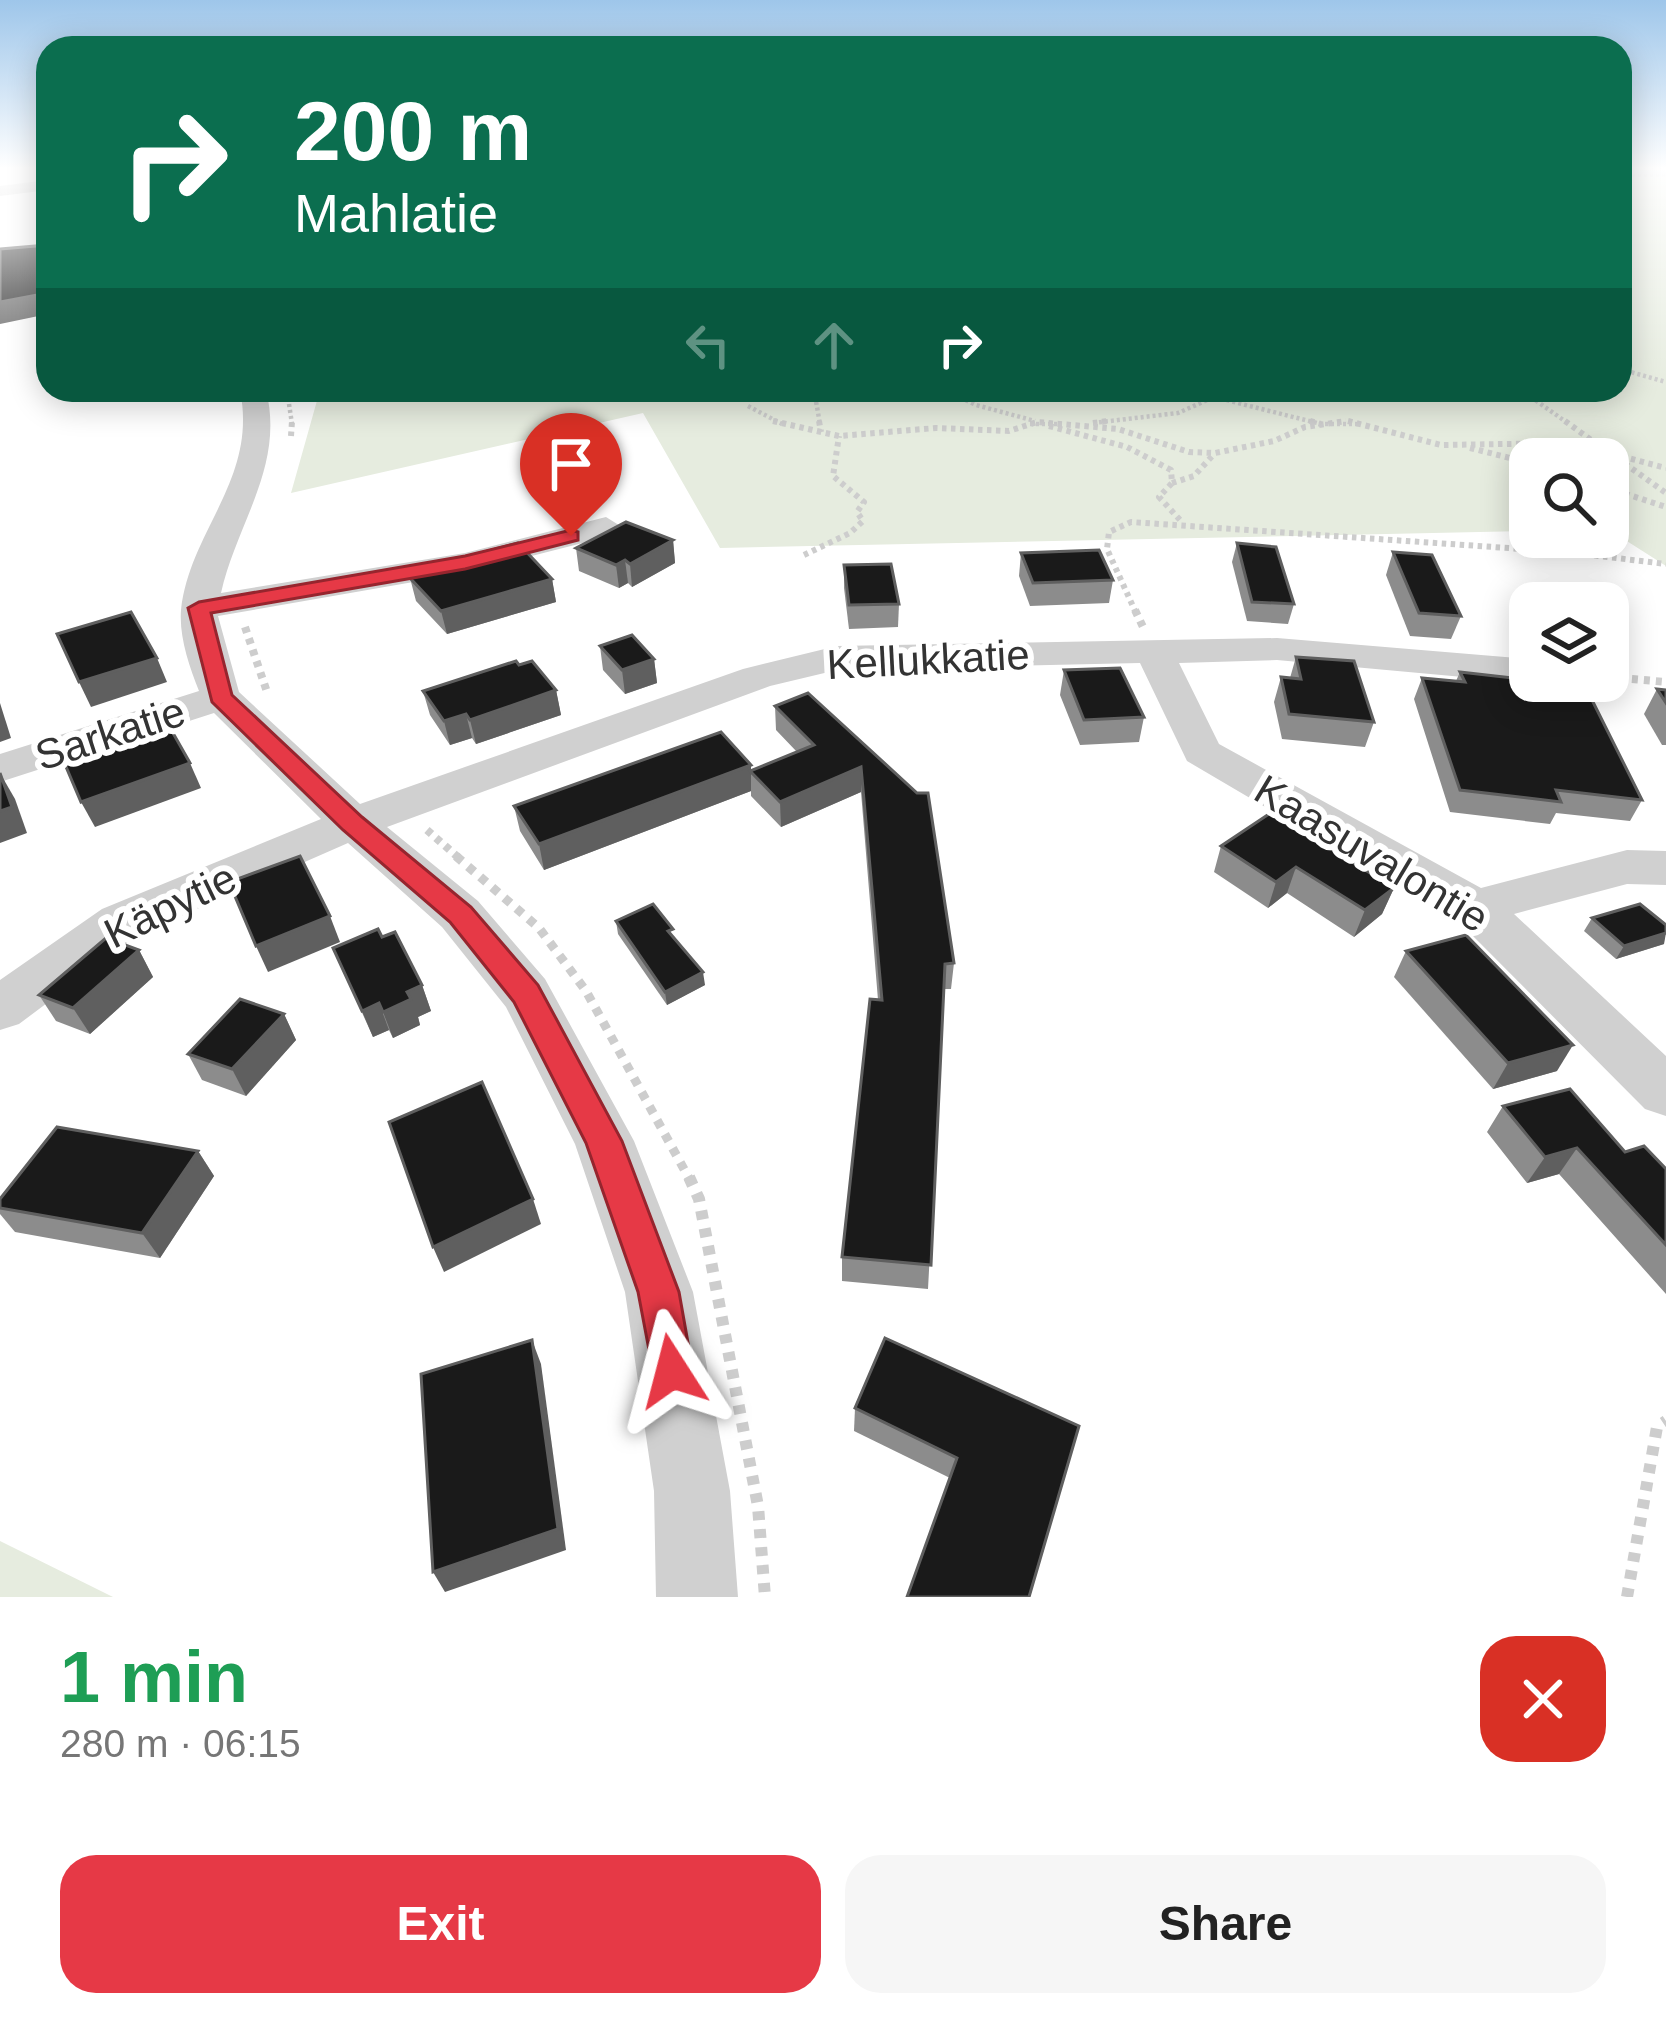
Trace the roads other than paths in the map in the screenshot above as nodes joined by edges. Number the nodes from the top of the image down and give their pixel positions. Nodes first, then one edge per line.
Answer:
1 (258, 402) edge
2 (606, 527) edge
3 (199, 608) junction
4 (1154, 651) junction
5 (1509, 669) edge
6 (221, 697) junction
7 (0, 769) edge
8 (352, 824) junction
9 (1666, 868) edge
10 (1475, 907) junction
11 (0, 1010) edge
12 (1666, 1092) edge
13 (697, 1597) edge

1 - 3 street
2 - 3 street
3 - 6 street
4 - 5 street, Kellukkatie
4 - 8 street, Kellukkatie
4 - 10 street, Kaasuvalontie
6 - 7 street, Sarkatie
6 - 8 street
8 - 11 street, Käpytie
8 - 13 street
9 - 10 street
10 - 12 street, Kaasuvalontie

